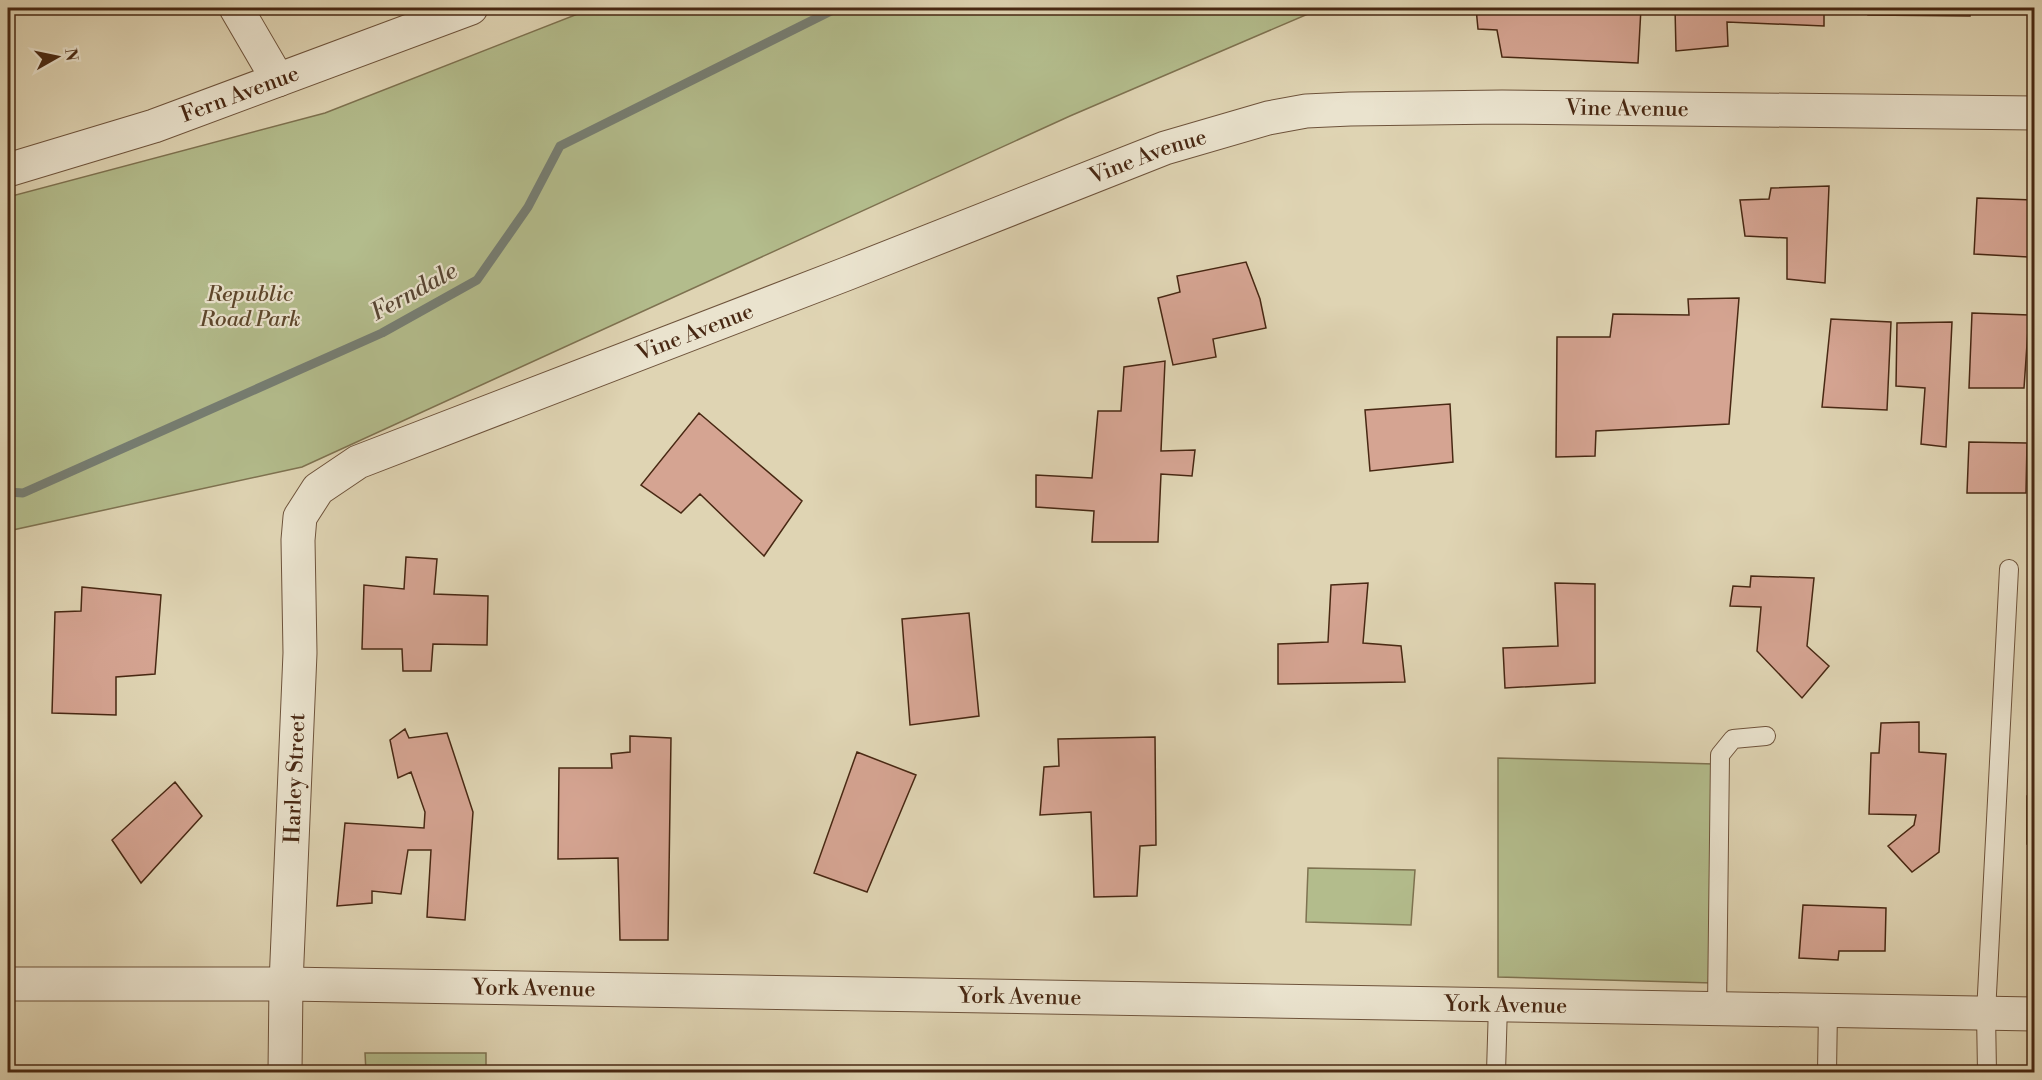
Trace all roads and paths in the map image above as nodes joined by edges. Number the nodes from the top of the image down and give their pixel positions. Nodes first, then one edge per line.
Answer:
1 (236, 8) edge
2 (471, 8) edge
3 (278, 80) junction
4 (2034, 113) edge
5 (8, 170) edge
6 (318, 489) joint
7 (2009, 569) dead end
8 (1766, 736) dead end
9 (8, 984) edge
10 (286, 984) junction
11 (1498, 1005) junction
12 (1717, 1008) junction
13 (1828, 1010) junction
14 (1986, 1013) junction
15 (2034, 1014) edge
16 (285, 1072) edge
17 (1496, 1072) edge
18 (1827, 1072) edge
19 (1987, 1072) edge

1 - 3 street
2 - 3 street, Fern Avenue
3 - 5 street, Fern Avenue
4 - 6 street, Vine Avenue
6 - 10 street, Harley Street
7 - 14 lane
8 - 12 lane
9 - 10 street, York Avenue
10 - 11 street, York Avenue
10 - 16 street, Harley Street
11 - 12 street, York Avenue
11 - 17 lane
12 - 13 street, York Avenue
13 - 14 street, York Avenue
13 - 18 lane
14 - 15 street, York Avenue
14 - 19 lane

